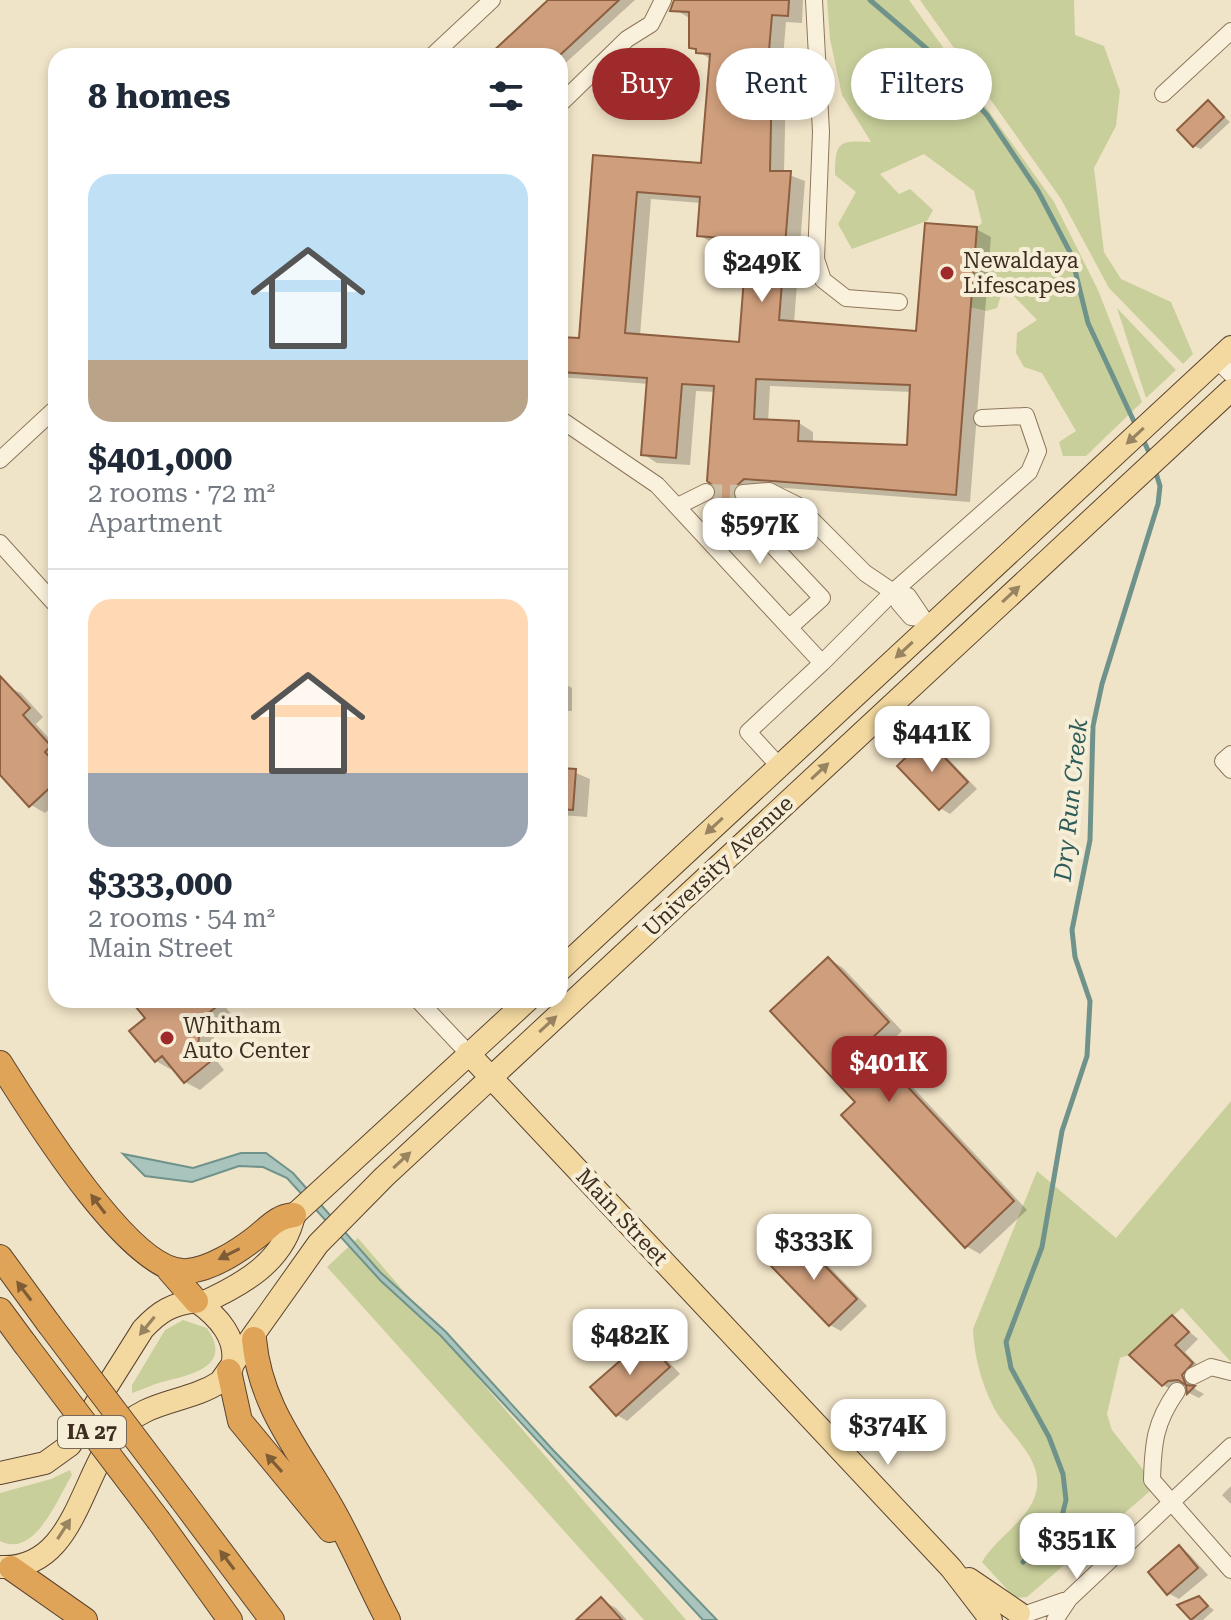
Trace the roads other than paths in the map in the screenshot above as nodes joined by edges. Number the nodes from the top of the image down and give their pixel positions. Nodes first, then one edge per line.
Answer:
1 (492, 0) edge
2 (663, 0) edge
3 (814, 0) edge
4 (1231, 31) edge
5 (441, 48) edge
6 (1163, 94) dead end
7 (568, 96) edge
8 (899, 302) dead end
9 (1226, 360) edge
10 (1231, 390) edge
11 (48, 415) edge
12 (982, 418) dead end
13 (568, 424) edge
14 (0, 460) edge
15 (706, 492) tunnel mouth
16 (743, 493) tunnel mouth
17 (678, 506) junction
18 (757, 529) dead end
19 (0, 543) edge
20 (897, 594) junction
21 (48, 596) edge
22 (924, 623) junction
23 (790, 627) junction
24 (822, 663) junction
25 (779, 766) junction
26 (568, 963) edge
27 (568, 1005) edge
28 (426, 1008) edge
29 (519, 1008) edge
30 (564, 1008) edge
31 (468, 1053) junction
32 (0, 1063) edge
33 (490, 1077) junction
34 (294, 1215) junction
35 (0, 1257) edge
36 (169, 1270) junction
37 (198, 1302) junction
38 (0, 1310) edge
39 (254, 1339) junction
40 (230, 1369) junction
41 (1231, 1372) edge
42 (1193, 1376) dead end
43 (1177, 1391) dead end
44 (1231, 1446) edge
45 (0, 1473) edge
46 (1169, 1504) junction
47 (3, 1566) edge
48 (360, 1566) junction
49 (951, 1568) junction
50 (1231, 1570) edge
51 (1069, 1599) junction
52 (1022, 1616) edge
53 (85, 1620) edge
54 (230, 1620) edge
55 (272, 1620) edge
56 (388, 1620) edge
57 (991, 1620) edge
58 (1055, 1620) edge

1 - 5 street
2 - 7 street
3 - 8 street
4 - 6 street
9 -> 22 main road, University Avenue
27 -> 10 main road, University Avenue
11 - 14 street
12 - 20 street
13 - 17 street
15 - 17 street
16 - 20 street
17 - 23 street
18 - 23 street
19 - 21 street
20 - 22 street
20 - 24 street
22 -> 25 main road, University Avenue
23 - 24 street
24 - 25 street
25 -> 26 main road, University Avenue
28 - 31 street
29 - 31 main road
33 -> 30 main road, University Avenue
31 - 33 main road, Main Street
31 - 34 main road
36 -> 32 highway
39 -> 33 main road, University Avenue
33 - 49 main road, Main Street
34 -> 36 highway
34 - 37 main road
55 -> 35 highway, IA 27, bridge
36 - 37 highway
37 - 40 main road
37 -> 45 main road
38 - 54 highway, IA 27, bridge
39 - 40 main road, University Avenue
39 - 48 highway
47 -> 40 main road, University Avenue
48 -> 40 highway
41 - 42 street
43 - 46 street
44 - 46 street
46 - 50 street
46 - 51 street
47 - 53 highway
48 - 56 highway
49 - 52 main road, Main Street
49 - 57 main road, Main Street
51 - 52 street
51 - 58 street

